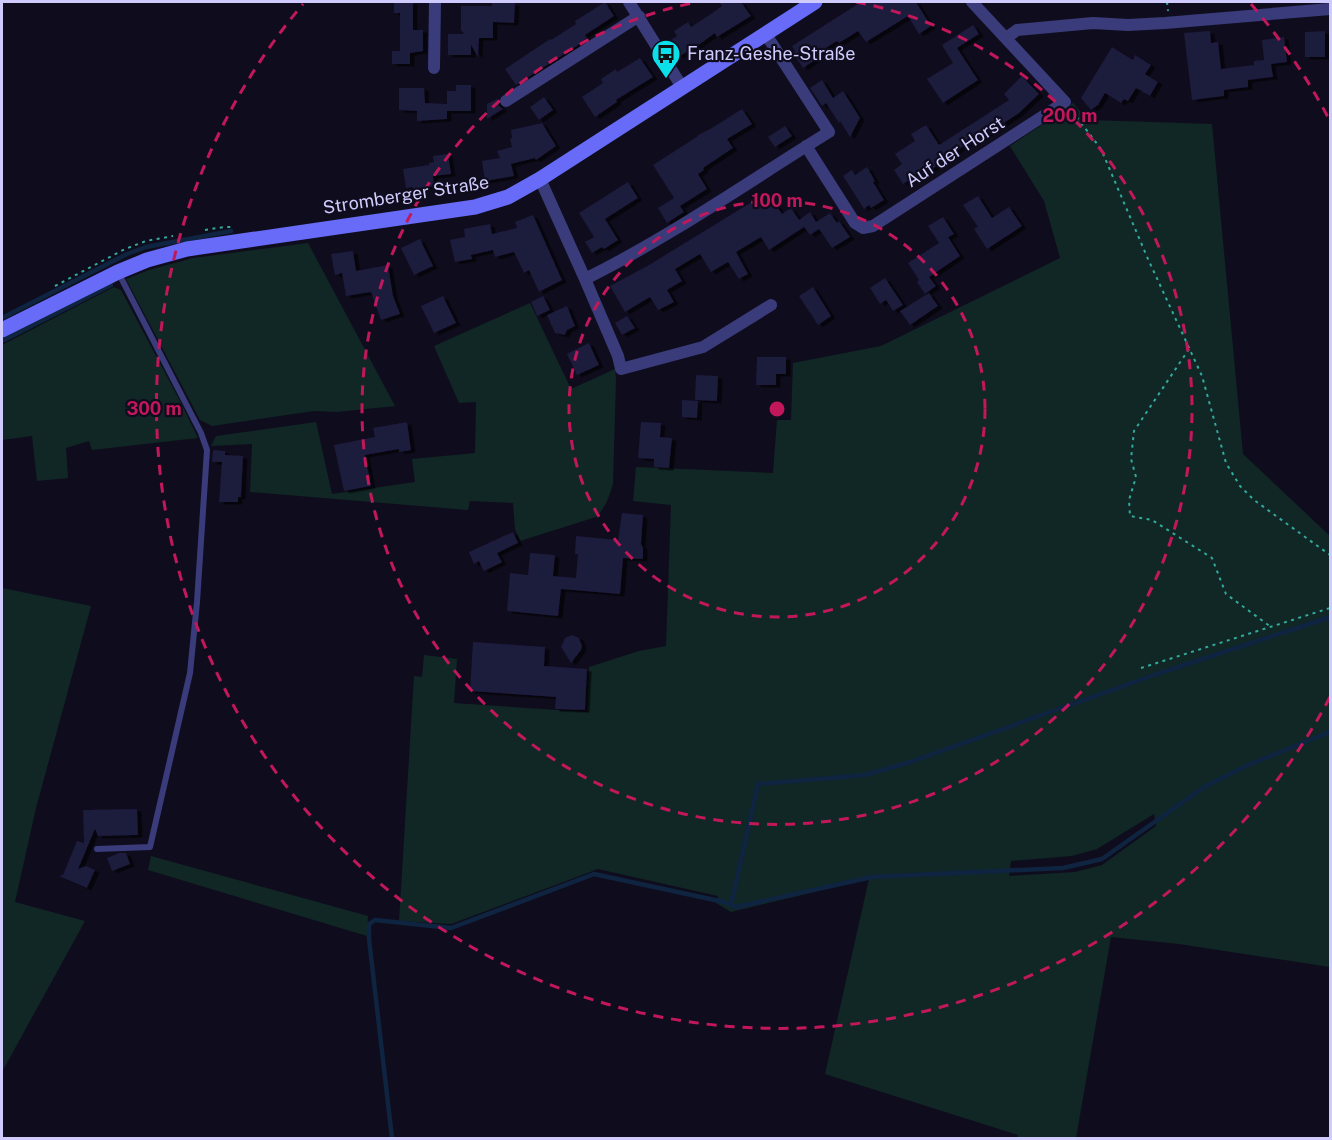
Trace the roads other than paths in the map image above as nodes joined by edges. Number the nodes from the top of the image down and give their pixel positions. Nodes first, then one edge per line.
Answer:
1 (435, 2) edge
2 (629, 2) edge
3 (814, 2) edge
4 (972, 2) edge
5 (1330, 9) edge
6 (639, 16) junction
7 (765, 33) junction
8 (1006, 38) junction
9 (434, 68) dead end
10 (682, 87) junction
11 (506, 101) dead end
12 (806, 146) junction
13 (540, 179) junction
14 (118, 272) junction
15 (585, 279) junction
16 (771, 305) dead end
17 (2, 330) edge
18 (97, 849) dead end

1 - 9 street
2 - 6 street
3 - 7 main road, Stromberger Straße
4 - 8 street
5 - 8 street
6 - 10 street
6 - 11 street
7 - 10 main road, Stromberger Straße
7 - 12 street
8 - 12 street, Auf der Horst
10 - 13 main road, Stromberger Straße
12 - 15 street
13 - 14 main road, Stromberger Straße
13 - 15 street
14 - 17 main road, Stromberger Straße
14 - 18 lane
15 - 16 street

